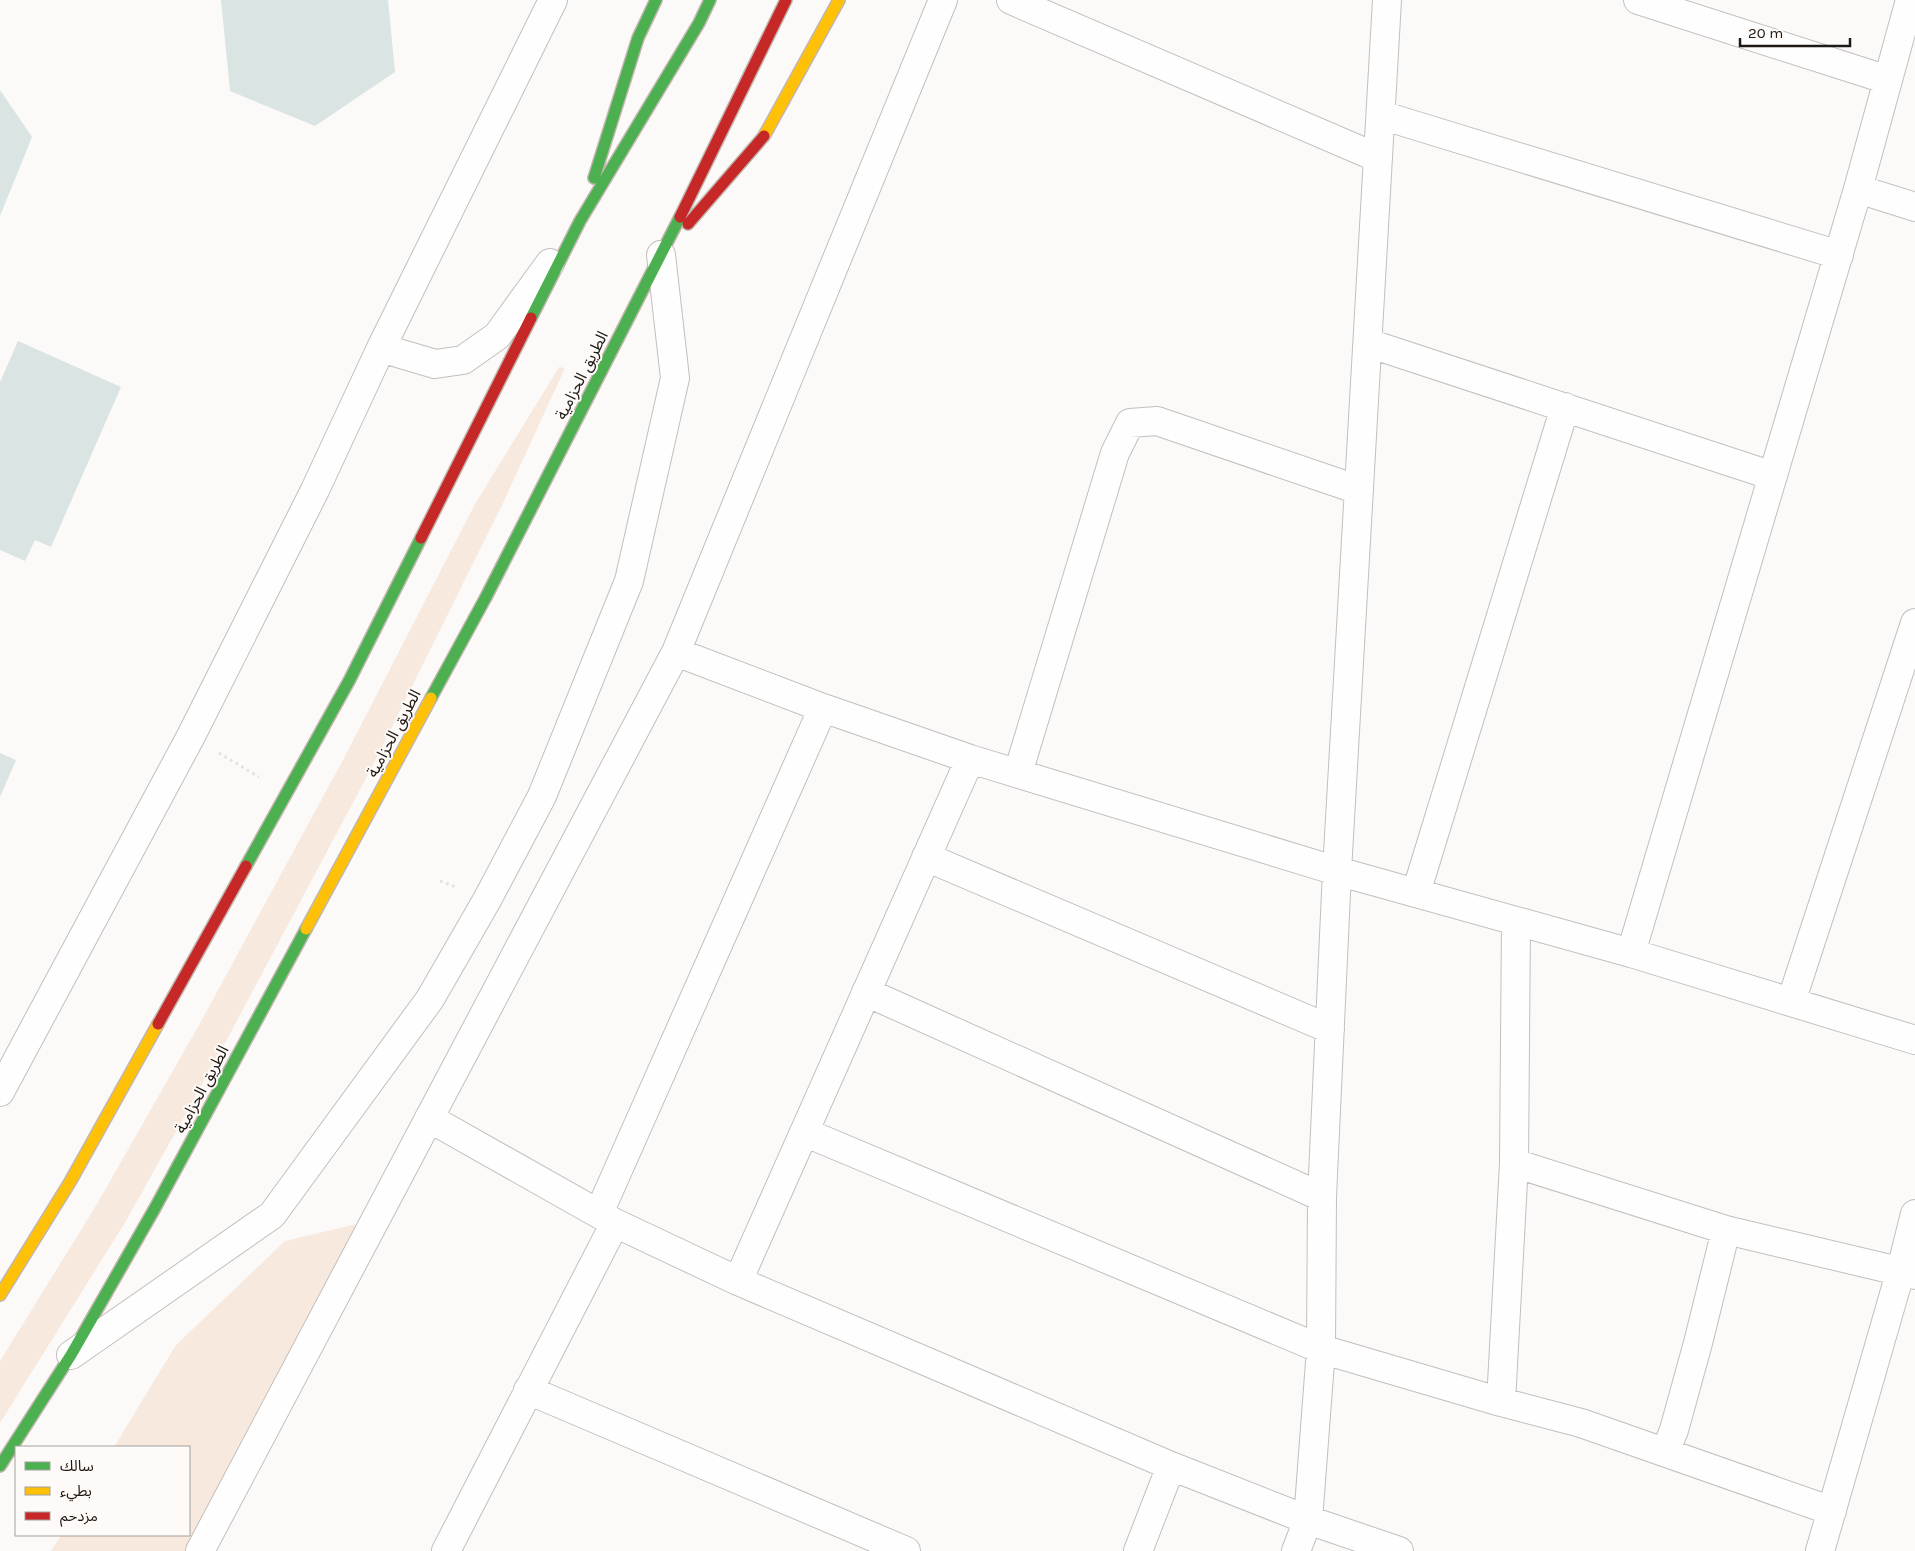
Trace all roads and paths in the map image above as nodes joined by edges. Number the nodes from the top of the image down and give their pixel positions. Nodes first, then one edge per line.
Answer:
1 (553, 0) edge
2 (656, 0) edge
3 (710, 0) edge
4 (786, 0) edge
5 (839, 0) edge
6 (943, 0) edge
7 (1012, 0) edge
8 (1387, 0) edge
9 (1638, 0) edge
10 (1910, 0) edge
11 (1888, 80) junction
12 (1381, 115) junction
13 (1378, 158) junction
14 (1858, 189) junction
15 (1915, 207) edge
16 (580, 221) junction
17 (1838, 254) junction
18 (661, 255) junction
19 (1368, 343) junction
20 (381, 348) junction
21 (1565, 407) junction
22 (1773, 476) junction
23 (1359, 490) junction
24 (1915, 623) edge
25 (676, 652) junction
26 (823, 708) junction
27 (191, 736) junction
28 (970, 758) junction
29 (1018, 774) junction
30 (262, 778) dead end
31 (926, 857) junction
32 (1337, 872) junction
33 (1416, 893) junction
34 (1516, 921) junction
35 (1631, 952) junction
36 (866, 992) junction
37 (1791, 1002) junction
38 (1330, 1029) junction
39 (1915, 1040) edge
40 (0, 1092) edge
41 (429, 1118) junction
42 (804, 1132) junction
43 (1514, 1163) junction
44 (1322, 1197) junction
45 (1915, 1214) edge
46 (607, 1218) junction
47 (1726, 1230) junction
48 (1908, 1273) edge
49 (738, 1281) junction
50 (0, 1295) edge
51 (1321, 1349) junction
52 (71, 1355) junction
53 (528, 1390) junction
54 (1501, 1402) junction
55 (1665, 1452) junction
56 (0, 1466) edge
57 (1171, 1466) junction
58 (1832, 1511) junction
59 (1308, 1520) junction
60 (448, 1550) edge
61 (200, 1551) edge
62 (906, 1551) edge
63 (1138, 1551) edge
64 (1296, 1551) edge
65 (1399, 1551) edge
66 (1820, 1551) edge

1 - 20 street
2 - 16 highway
3 - 16 highway
4 - 18 highway, الطريق الحزامية
5 - 18 highway
6 - 25 street
7 - 13 street
8 - 12 street
9 - 11 street
10 - 11 street
11 - 14 street
12 - 13 street
12 - 17 street
13 - 19 street
14 - 15 street
14 - 17 street
16 - 20 street
16 - 50 highway
17 - 22 street
18 - 52 highway, الطريق الحزامية
18 - 52 street
19 - 21 street
19 - 23 street
20 - 27 street
21 - 22 street
21 - 33 street
22 - 35 street
23 - 29 street
23 - 32 street
24 - 37 street
25 - 26 street
25 - 41 street
26 - 28 street
26 - 46 street
27 - 30 path
27 - 40 street
28 - 29 street
28 - 31 street
29 - 32 street
31 - 36 street
31 - 38 street
32 - 33 street
32 - 38 street
33 - 34 street
34 - 35 street
34 - 43 street
35 - 37 street
36 - 42 street
36 - 44 street
37 - 39 street
38 - 44 street
41 - 46 street
41 - 61 street
42 - 49 street
42 - 51 street
43 - 47 street
43 - 54 street
44 - 51 street
45 - 48 street
46 - 49 street
46 - 53 street
47 - 48 street
47 - 55 street
48 - 58 street
49 - 57 street
51 - 54 street
51 - 59 street
52 - 56 highway, الطريق الحزامية
53 - 60 street
53 - 62 street
54 - 55 street
55 - 58 street
57 - 59 street
57 - 63 street
58 - 66 street
59 - 64 street
59 - 65 street

